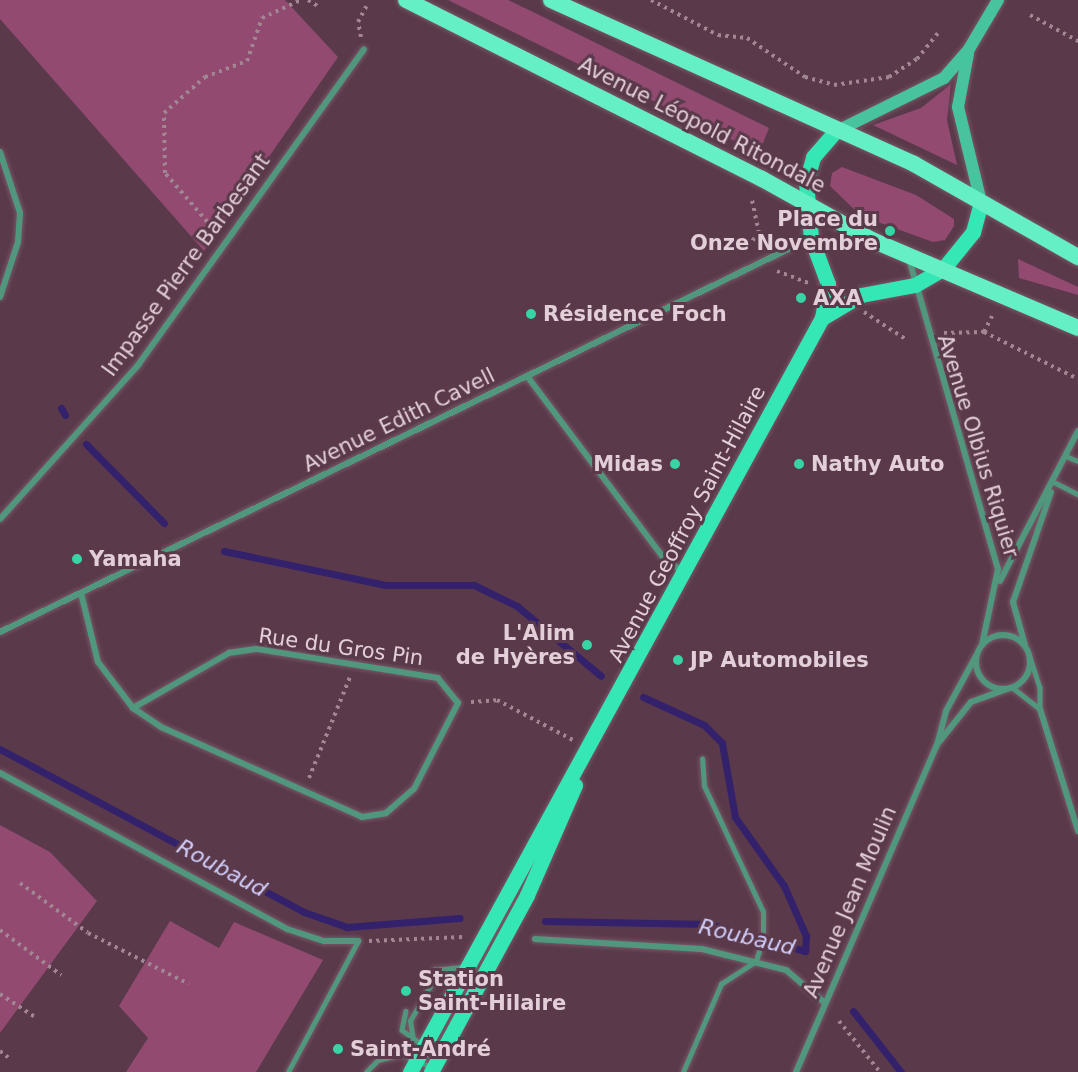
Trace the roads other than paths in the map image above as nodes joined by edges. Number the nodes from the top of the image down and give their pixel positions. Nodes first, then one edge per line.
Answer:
1 (406, 0) edge
2 (551, 0) edge
3 (998, 0) edge
4 (364, 49) road end
5 (969, 50) junction
6 (835, 132) junction
7 (0, 152) edge
8 (981, 202) junction
9 (807, 204) junction
10 (811, 237) junction
11 (909, 256) junction
12 (1078, 257) edge
13 (943, 269) junction
14 (915, 285) junction
15 (0, 297) edge
16 (822, 318) junction
17 (1078, 327) edge
18 (527, 376) junction
19 (1078, 431) edge
20 (1066, 456) junction
21 (1078, 461) edge
22 (1054, 482) junction
23 (1078, 494) edge
24 (0, 519) edge
25 (684, 573) junction
26 (998, 584) junction
27 (81, 592) junction
28 (0, 632) edge
29 (982, 645) junction
30 (1024, 645) junction
31 (976, 656) junction
32 (1030, 657) junction
33 (1010, 688) junction
34 (133, 708) junction
35 (1040, 710) junction
36 (937, 745) junction
37 (590, 749) junction
38 (702, 759) dead end
39 (0, 773) edge
40 (1078, 831) edge
41 (535, 939) dead end
42 (358, 941) joint
43 (756, 962) junction
44 (459, 967) junction
45 (483, 976) junction
46 (425, 979) dead end
47 (825, 1003) junction
48 (406, 1011) dead end
49 (416, 1055) edge
50 (435, 1065) edge
51 (288, 1072) edge
52 (366, 1072) edge
53 (683, 1072) edge
54 (796, 1072) edge

1 - 9 highway, Avenue Léopold Ritondale
2 - 6 highway
3 - 5 main road
4 - 24 street, Impasse Pierre Barbesant
5 - 6 main road
5 - 8 main road
6 - 8 highway
6 - 9 main road, Avenue Geoffroy Saint-Hilaire
7 - 15 street
8 - 12 highway
8 - 13 main road
9 - 10 main road, Avenue Geoffroy Saint-Hilaire
9 - 11 highway, Avenue Léopold Ritondale
10 - 16 main road, Avenue Geoffroy Saint-Hilaire
10 - 18 street, Avenue Edith Cavell
11 - 13 highway, Avenue Léopold Ritondale
11 - 14 street, Avenue Olbius Riquier
13 - 14 main road
13 - 17 highway, Avenue Léopold Ritondale
14 - 16 main road
14 - 26 street, Avenue Olbius Riquier
16 - 25 main road, Avenue Geoffroy Saint-Hilaire
18 - 25 street
18 - 27 street, Avenue Edith Cavell
19 - 20 street
20 - 21 lane
20 - 22 street
22 - 23 lane
22 - 26 street
22 - 30 street
25 - 37 main road, Avenue Geoffroy Saint-Hilaire
26 - 29 street, Avenue Olbius Riquier
27 - 28 street, Avenue Edith Cavell
27 - 34 street
29 - 30 street
29 - 31 street
30 - 32 street
31 - 33 street
31 - 36 street, Avenue Jean Moulin
32 - 33 street
32 - 35 lane
33 - 35 lane
33 - 36 street, Avenue Jean Moulin
34 - 34 street, Rue du Gros Pin
35 - 40 street
36 - 47 street, Avenue Jean Moulin
37 - 44 main road, Avenue Geoffroy Saint-Hilaire
37 - 45 main road, Avenue Geoffroy Saint-Hilaire
38 - 43 lane
39 - 42 street
41 - 43 street
42 - 51 lane
43 - 47 street
43 - 53 lane
44 - 45 lane
44 - 46 lane
44 - 49 main road, Avenue Geoffroy Saint-Hilaire
44 - 49 lane
45 - 50 main road, Avenue Geoffroy Saint-Hilaire
47 - 54 street, Avenue Jean Moulin
48 - 49 lane
49 - 50 lane
49 - 50 lane
49 - 52 lane

